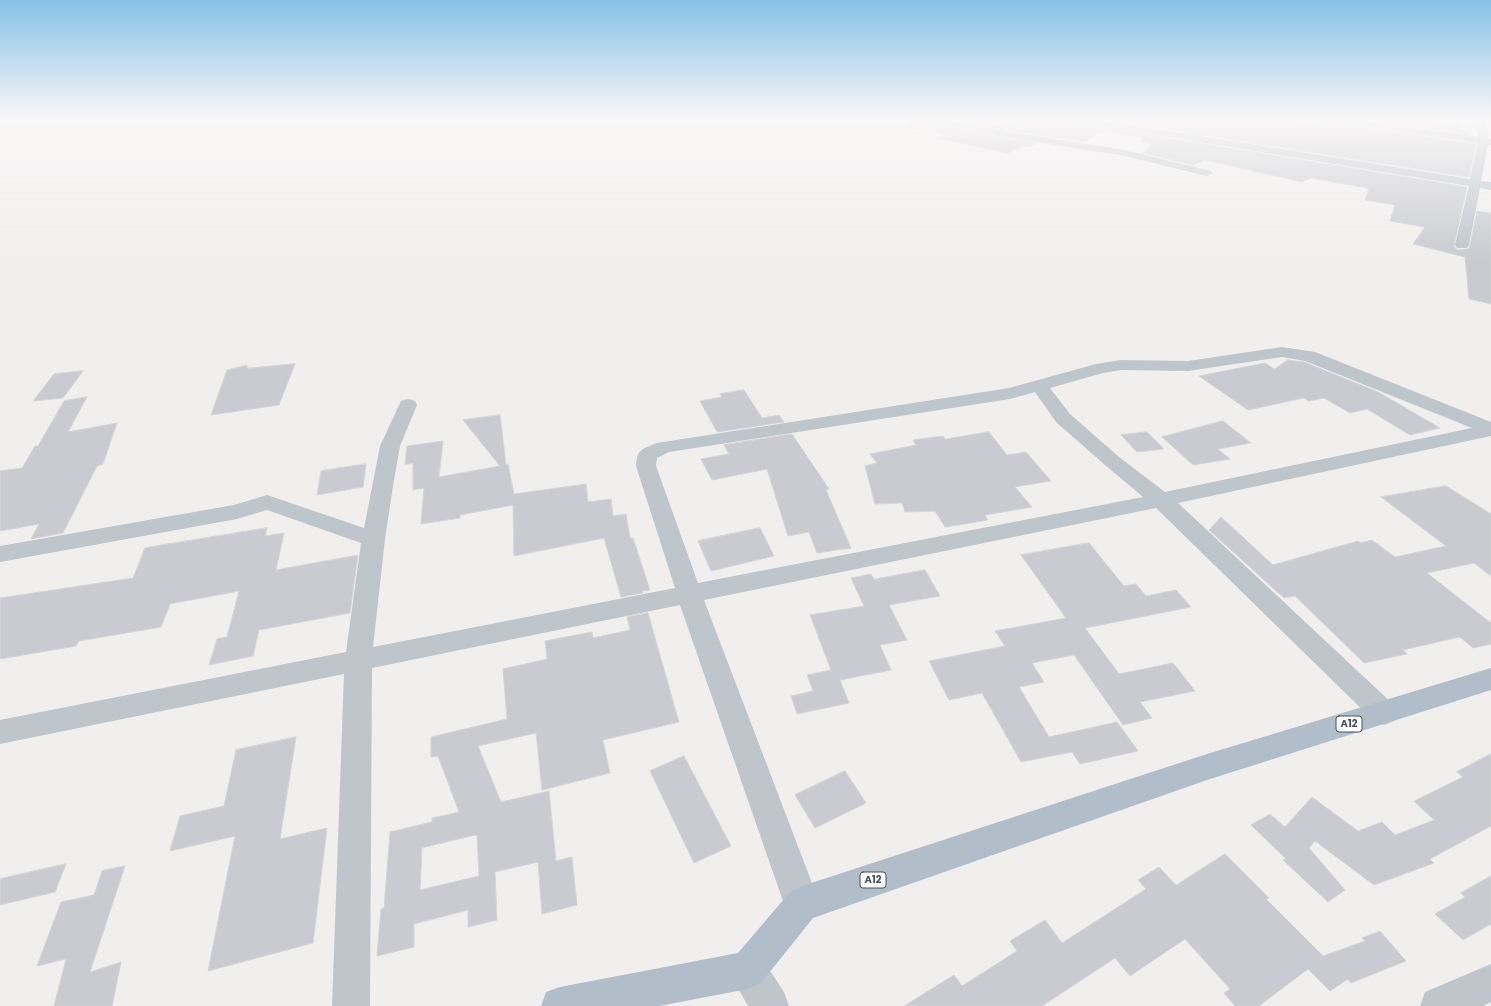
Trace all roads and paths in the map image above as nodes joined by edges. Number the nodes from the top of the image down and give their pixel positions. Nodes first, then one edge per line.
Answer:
1 (1180, 166) edge
2 (1369, 166) edge
3 (1480, 166) edge
4 (1207, 173) dead end
5 (1475, 183) junction
6 (1491, 186) edge
7 (1462, 246) dead end
8 (1039, 385) junction
9 (408, 405) dead end
10 (1491, 430) edge
11 (1161, 500) junction
12 (373, 539) junction
13 (0, 554) edge
14 (689, 594) junction
15 (358, 661) junction
16 (1491, 679) edge
17 (1384, 713) junction
18 (0, 732) edge
19 (802, 904) junction
20 (748, 970) junction
21 (1491, 983) edge
22 (350, 1006) edge
23 (560, 1006) edge
24 (770, 1006) edge
25 (1439, 1006) edge

1 - 4 street
2 - 5 street
3 - 5 street
5 - 6 street
5 - 7 street
8 - 10 street
8 - 11 street
8 - 14 street
9 - 12 street
10 - 11 street
11 - 14 street
11 - 17 street
12 - 13 street
12 - 15 street
14 - 15 street
14 - 19 street
15 - 18 street
15 - 22 street
16 - 17 main road, A12
17 - 19 main road, A12
19 - 20 main road
20 - 23 main road
20 - 24 street
21 - 25 street

